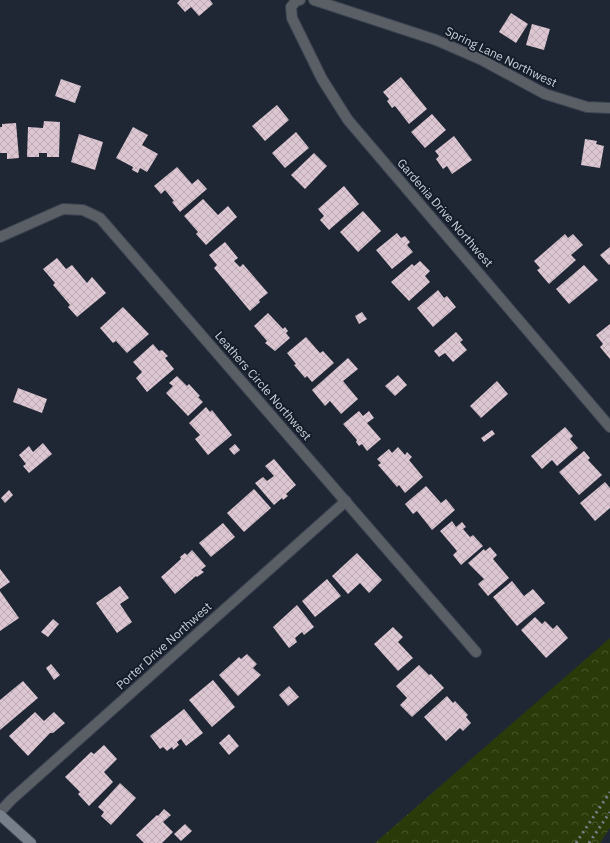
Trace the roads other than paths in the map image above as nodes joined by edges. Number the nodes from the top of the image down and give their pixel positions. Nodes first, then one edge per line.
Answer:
1 (298, 0) edge
2 (314, 0) edge
3 (610, 108) edge
4 (0, 237) edge
5 (610, 426) edge
6 (346, 502) junction
7 (476, 652) dead end
8 (0, 814) edge
9 (31, 843) edge

1 - 5 street, Gardenia Drive Northwest
2 - 3 street, Spring Lane Northwest
4 - 6 street, Leathers Circle Northwest
6 - 7 street, Leathers Circle Northwest
6 - 8 street, Porter Drive Northwest
8 - 9 street

